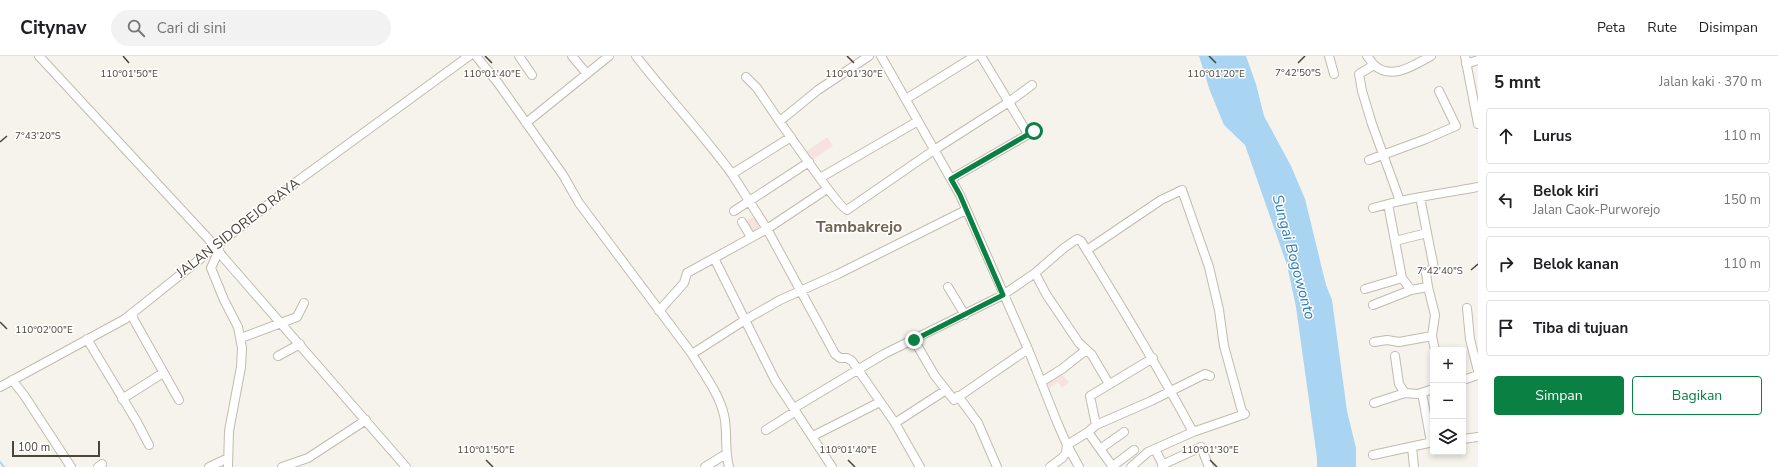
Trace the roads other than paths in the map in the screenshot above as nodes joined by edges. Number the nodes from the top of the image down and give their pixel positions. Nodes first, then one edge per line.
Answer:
1 (39, 56) edge
2 (469, 56) edge
3 (476, 56) edge
4 (519, 56) edge
5 (572, 56) edge
6 (608, 56) edge
7 (636, 56) edge
8 (869, 56) edge
9 (880, 56) edge
10 (975, 56) edge
11 (981, 56) edge
12 (1329, 56) edge
13 (1367, 56) edge
14 (1431, 56) edge
15 (1465, 60) edge
16 (1478, 60) edge
17 (1374, 65) junction
18 (586, 74) junction
19 (1334, 74) dead end
20 (532, 75) dead end
21 (746, 77) dead end
22 (1032, 85) dead end
23 (1438, 91) dead end
24 (906, 99) junction
25 (1009, 102) junction
26 (1477, 114) edge
27 (780, 121) junction
28 (918, 121) junction
29 (526, 123) junction
30 (1478, 124) edge
31 (791, 137) junction
32 (934, 150) junction
33 (1384, 155) junction
34 (1369, 160) dead end
35 (809, 162) junction
36 (732, 174) junction
37 (820, 178) junction
38 (951, 179) junction
39 (1478, 187) edge
40 (827, 189) junction
41 (1420, 197) junction
42 (1400, 201) junction
43 (751, 202) junction
44 (1388, 204) junction
45 (1373, 208) dead end
46 (966, 210) junction
47 (734, 211) dead end
48 (742, 222) dead end
49 (767, 229) junction
50 (1427, 233) junction
51 (751, 237) junction
52 (1395, 241) junction
53 (217, 248) junction
54 (1087, 250) junction
55 (714, 258) junction
56 (1035, 273) junction
57 (1402, 278) junction
58 (1428, 287) junction
59 (948, 288) dead end
60 (1365, 289) dead end
61 (1411, 290) junction
62 (801, 291) junction
63 (1003, 295) junction
64 (304, 303) dead end
65 (1373, 305) dead end
66 (1467, 308) dead end
67 (659, 311) junction
68 (132, 313) junction
69 (965, 315) junction
70 (745, 320) junction
71 (282, 323) junction
72 (1432, 336) junction
73 (241, 338) junction
74 (87, 339) junction
75 (914, 340) junction
76 (1374, 342) dead end
77 (300, 344) junction
78 (1434, 347) edge
79 (1028, 349) junction
80 (1086, 350) junction
81 (692, 354) junction
82 (278, 356) dead end
83 (1395, 356) dead end
84 (1153, 358) junction
85 (858, 370) junction
86 (1478, 371) edge
87 (163, 373) junction
88 (1210, 376) dead end
89 (1478, 376) edge
90 (1466, 379) edge
91 (12, 380) junction
92 (1041, 382) junction
93 (1109, 384) junction
94 (0, 387) edge
95 (946, 390) junction
96 (1430, 390) edge
97 (1171, 391) junction
98 (1405, 393) junction
99 (1422, 393) junction
100 (958, 396) junction
101 (122, 399) junction
102 (179, 400) dead end
103 (880, 402) junction
104 (1374, 403) dead end
105 (795, 410) junction
106 (366, 420) junction
107 (895, 423) junction
108 (1096, 425) junction
109 (766, 430) dead end
110 (1088, 432) junction
111 (1124, 432) dead end
112 (1193, 432) junction
113 (1430, 432) edge
114 (813, 436) junction
115 (1478, 437) edge
116 (1466, 439) edge
117 (1430, 442) edge
118 (149, 445) dead end
119 (1067, 445) junction
120 (1412, 447) junction
121 (1100, 449) junction
122 (1155, 449) junction
123 (1134, 450) dead end
124 (726, 454) junction
125 (1373, 455) dead end
126 (228, 458) junction
127 (1113, 466) edge
128 (1163, 466) edge
129 (71, 467) edge
130 (209, 467) edge
131 (228, 467) edge
132 (282, 467) edge
133 (406, 467) edge
134 (705, 467) edge
135 (729, 467) edge
136 (832, 467) edge
137 (920, 467) edge
138 (997, 467) edge
139 (1050, 467) edge
140 (1079, 467) edge
141 (1131, 467) edge
142 (1209, 467) edge
143 (1414, 467) edge

1 - 53 street
2 - 53 street, JALAN SIDOREJO RAYA
3 - 29 street
4 - 20 street
5 - 18 street
6 - 18 street
7 - 36 street
8 - 27 street
9 - 24 street
10 - 24 street
11 - 25 street
12 - 19 street
13 - 17 street
14 - 17 street
15 - 16 street
15 - 26 street
17 - 33 street
18 - 29 street
21 - 27 street
22 - 25 street
23 - 33 street
24 - 28 street
25 - 32 street
25 - 38 street
26 - 30 street
27 - 31 street
28 - 32 street
28 - 37 street
29 - 67 street
31 - 35 street
31 - 36 street
32 - 38 street
32 - 40 street
33 - 34 street
33 - 42 street
35 - 37 street
35 - 43 street
36 - 43 street
37 - 40 street
38 - 46 street
39 - 41 street
40 - 49 street
41 - 42 street
41 - 50 street
42 - 44 street
43 - 47 street
43 - 49 street
44 - 45 street
44 - 52 street
46 - 62 street
46 - 63 street
48 - 51 street
49 - 51 street
49 - 62 street
50 - 52 street
50 - 58 street
51 - 55 street
52 - 57 street
53 - 68 street, JALAN SIDOREJO RAYA
53 - 71 street
53 - 73 street
54 - 56 street
54 - 84 street
54 - 112 street
55 - 67 street
55 - 70 street
56 - 63 street
56 - 80 street
57 - 60 street
57 - 61 street
58 - 61 street
58 - 72 street
59 - 69 street
61 - 65 street
62 - 70 street
62 - 85 street
63 - 69 street
63 - 79 street
64 - 71 street
66 - 86 street
67 - 81 street
68 - 74 street, JALAN SIDOREJO RAYA
68 - 87 street
69 - 75 street
70 - 81 street
70 - 105 street
71 - 73 street
71 - 77 street
72 - 76 street
72 - 78 street
73 - 126 street
74 - 91 street, JALAN SIDOREJO RAYA
74 - 101 street
75 - 85 street
75 - 95 street
77 - 82 street
77 - 106 street
79 - 92 street
79 - 100 street
80 - 92 street
80 - 93 street
81 - 124 street
83 - 98 street
84 - 93 street
84 - 97 street
85 - 103 street
85 - 105 street
87 - 101 street
87 - 102 street
88 - 97 street
89 - 90 street
91 - 94 street, JALAN SIDOREJO RAYA
91 - 129 street
92 - 119 street
93 - 108 street
95 - 100 street
95 - 107 street
96 - 99 street
97 - 108 street
97 - 112 street
98 - 99 street
98 - 104 street
99 - 113 street
100 - 138 street
101 - 118 street
103 - 107 street
103 - 114 street
105 - 109 street
105 - 114 street
106 - 132 street
106 - 133 street
107 - 137 street
108 - 110 street
110 - 119 street
110 - 121 street
111 - 121 street
112 - 122 street
114 - 136 street
115 - 116 street
117 - 120 street
119 - 139 street
119 - 140 street
120 - 125 street
120 - 143 street
121 - 127 street
122 - 128 street
122 - 141 street
123 - 127 street
124 - 134 street
124 - 135 street
126 - 130 street
126 - 131 street
128 - 142 street

